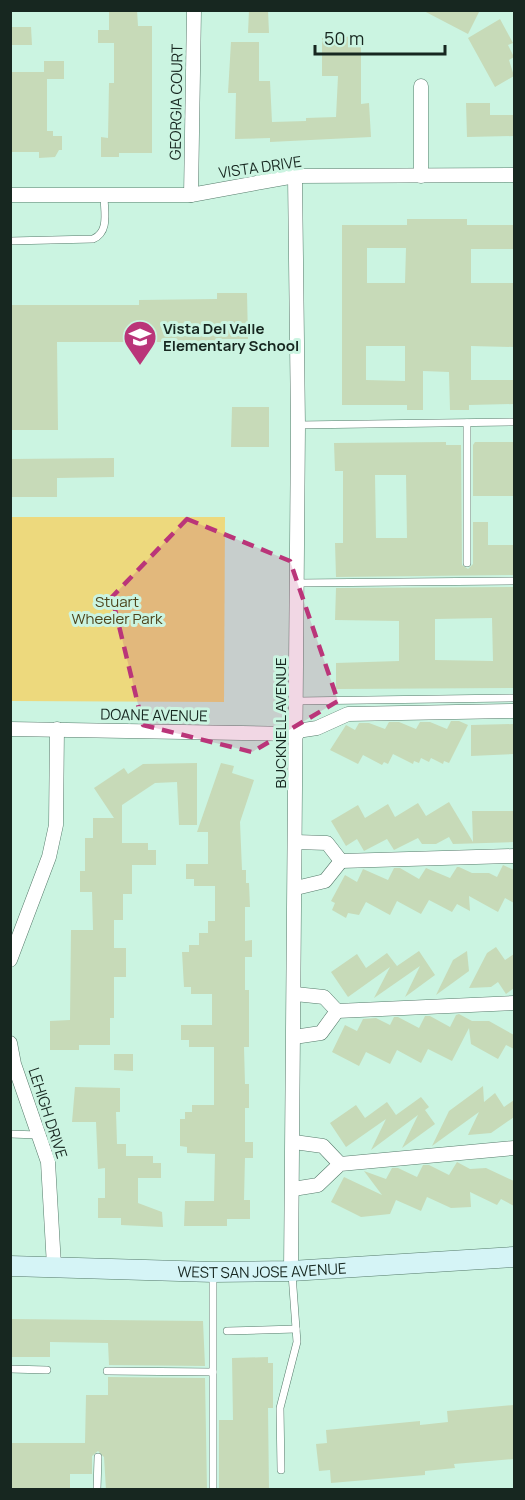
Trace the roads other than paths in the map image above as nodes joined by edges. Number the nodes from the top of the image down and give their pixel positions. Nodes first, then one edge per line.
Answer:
1 (194, 10) edge
2 (421, 86) dead end
3 (514, 175) edge
4 (295, 176) junction
5 (421, 176) junction
6 (10, 195) edge
7 (104, 195) junction
8 (191, 195) junction
9 (10, 241) edge
10 (514, 422) edge
11 (467, 423) junction
12 (298, 426) junction
13 (467, 563) dead end
14 (514, 581) edge
15 (297, 583) junction
16 (514, 698) edge
17 (297, 701) junction
18 (514, 711) edge
19 (10, 729) edge
20 (57, 729) junction
21 (297, 732) junction
22 (296, 842) junction
23 (514, 856) edge
24 (340, 861) junction
25 (296, 888) junction
26 (10, 960) edge
27 (295, 994) junction
28 (514, 1003) edge
29 (337, 1011) junction
30 (294, 1037) junction
31 (10, 1043) edge
32 (10, 1134) edge
33 (38, 1135) junction
34 (294, 1142) junction
35 (514, 1148) edge
36 (340, 1164) junction
37 (293, 1189) junction
38 (514, 1257) edge
39 (10, 1266) edge
40 (54, 1266) junction
41 (291, 1271) junction
42 (213, 1272) junction
43 (296, 1329) junction
44 (227, 1331) dead end
45 (10, 1369) edge
46 (47, 1370) dead end
47 (107, 1371) dead end
48 (213, 1372) junction
49 (98, 1457) dead end
50 (281, 1470) dead end
51 (97, 1490) edge
52 (213, 1490) edge

1 - 8 street, GEORGIA COURT
2 - 5 street
3 - 5 street, VISTA DRIVE
4 - 5 street, VISTA DRIVE
4 - 8 street, VISTA DRIVE
4 - 12 street, BUCKNELL AVENUE
6 - 7 street, VISTA DRIVE
7 - 8 street, VISTA DRIVE
7 - 9 lane
10 - 11 lane
11 - 12 lane
11 - 13 lane
12 - 15 street, BUCKNELL AVENUE
14 - 15 lane
15 - 17 street, BUCKNELL AVENUE
16 - 17 lane
17 - 21 street, BUCKNELL AVENUE
18 - 21 street, DOANE AVENUE
19 - 20 street, DOANE AVENUE
20 - 21 street, DOANE AVENUE
20 - 26 street
21 - 22 street, BUCKNELL AVENUE
22 - 24 street
22 - 25 street, BUCKNELL AVENUE
23 - 24 street
24 - 25 street
25 - 27 street, BUCKNELL AVENUE
27 - 29 street
27 - 30 street, BUCKNELL AVENUE
28 - 29 street
29 - 30 street
30 - 34 street, BUCKNELL AVENUE
31 - 33 street, LEHIGH DRIVE
32 - 33 lane
33 - 40 street, LEHIGH DRIVE
34 - 36 street
34 - 37 street, BUCKNELL AVENUE
35 - 36 street
36 - 37 street
37 - 41 street, BUCKNELL AVENUE
38 - 41 street, WEST SAN JOSE AVENUE
39 - 40 street, WEST SAN JOSE AVENUE
40 - 42 street, WEST SAN JOSE AVENUE
41 - 42 street, WEST SAN JOSE AVENUE
41 - 43 lane
42 - 48 lane
43 - 44 lane
43 - 50 lane
45 - 46 lane
47 - 48 lane
48 - 52 lane
49 - 51 lane

